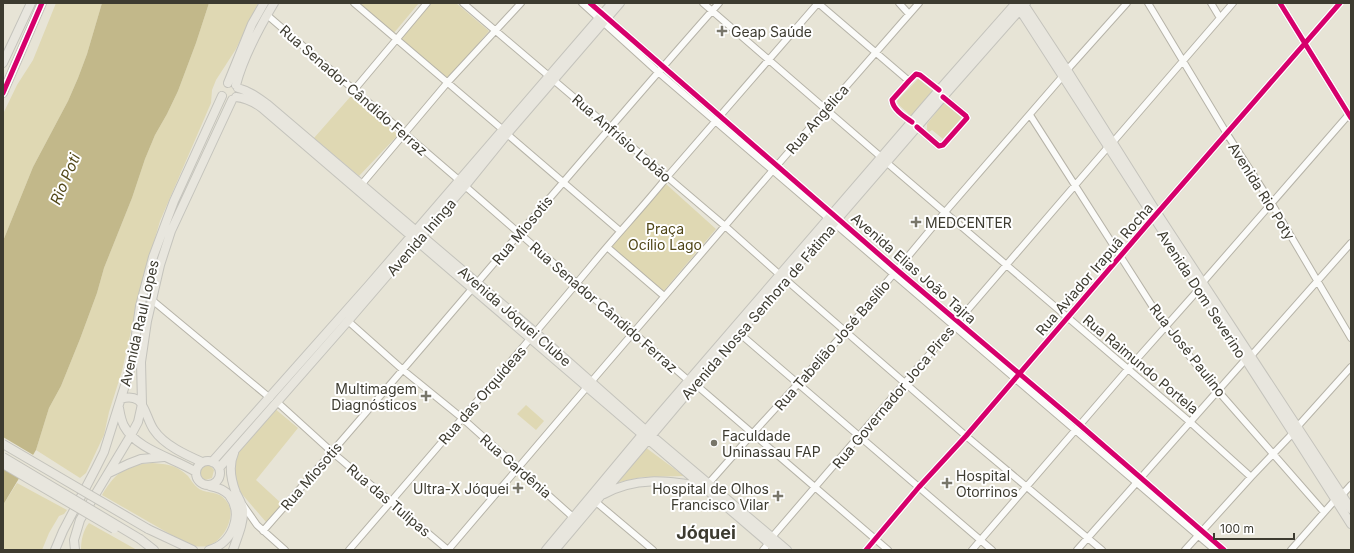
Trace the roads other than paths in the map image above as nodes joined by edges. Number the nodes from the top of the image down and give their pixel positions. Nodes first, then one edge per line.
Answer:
1 (30, 3) edge
2 (42, 3) edge
3 (264, 3) edge
4 (274, 3) edge
5 (354, 3) edge
6 (427, 3) edge
7 (463, 3) edge
8 (521, 3) edge
9 (582, 3) edge
10 (590, 3) edge
11 (612, 3) edge
12 (620, 3) edge
13 (703, 3) edge
14 (718, 3) edge
15 (818, 3) edge
16 (899, 3) edge
17 (919, 3) edge
18 (1127, 3) edge
19 (1148, 3) edge
20 (1211, 3) edge
21 (1233, 3) edge
22 (1280, 3) edge
23 (1340, 3) edge
24 (1020, 5) edge
25 (712, 11) junction
26 (909, 14) junction
27 (267, 15) junction
28 (603, 18) junction
29 (1220, 18) junction
30 (496, 30) junction
31 (397, 39) junction
32 (1304, 43) junction
33 (876, 52) junction
34 (769, 61) junction
35 (1182, 61) junction
36 (3, 63) edge
37 (660, 69) junction
38 (1068, 70) junction
39 (6, 77) edge
40 (1062, 77) junction
41 (552, 78) junction
42 (909, 80) junction
43 (228, 83) junction
44 (448, 83) junction
45 (237, 87) junction
46 (354, 90) junction
47 (3, 93) edge
48 (941, 93) junction
49 (222, 96) junction
50 (234, 98) junction
51 (825, 109) junction
52 (1030, 115) junction
53 (1350, 115) edge
54 (718, 118) junction
55 (914, 125) junction
56 (610, 128) junction
57 (505, 132) junction
58 (405, 133) junction
59 (1227, 134) junction
60 (1110, 144) junction
61 (884, 160) junction
62 (774, 168) junction
63 (667, 177) junction
64 (562, 182) junction
65 (463, 184) junction
66 (361, 185) junction
67 (1075, 185) junction
68 (1272, 204) junction
69 (945, 212) junction
70 (1155, 215) junction
71 (834, 218) junction
72 (725, 226) junction
73 (620, 231) junction
74 (520, 233) junction
75 (416, 236) junction
76 (1351, 243) edge
77 (607, 247) junction
78 (1121, 256) junction
79 (1007, 265) junction
80 (895, 272) junction
81 (783, 277) junction
82 (1317, 281) junction
83 (577, 283) junction
84 (1201, 285) junction
85 (474, 286) junction
86 (664, 296) junction
87 (152, 300) junction
88 (1067, 318) junction
89 (348, 321) junction
90 (955, 323) junction
91 (1165, 326) junction
92 (846, 331) junction
93 (633, 332) junction
94 (739, 333) junction
95 (533, 336) junction
96 (1351, 338) edge
97 (1248, 358) junction
98 (1351, 367) edge
99 (1128, 368) junction
100 (403, 370) junction
101 (1017, 376) junction
102 (692, 382) junction
103 (905, 382) junction
104 (589, 384) junction
105 (798, 384) junction
106 (1218, 391) junction
107 (273, 400) junction
108 (120, 403) junction
109 (142, 404) junction
110 (462, 418) junction
111 (1190, 422) junction
112 (1080, 425) junction
113 (1295, 429) junction
114 (1075, 431) junction
115 (752, 434) junction
116 (132, 435) junction
117 (647, 435) junction
118 (859, 436) junction
119 (966, 436) junction
120 (3, 444) edge
121 (237, 447) junction
122 (332, 452) junction
123 (1273, 454) junction
124 (3, 457) edge
125 (164, 457) junction
126 (202, 462) junction
127 (212, 462) junction
128 (3, 464) edge
129 (219, 468) junction
130 (518, 469) junction
131 (196, 472) junction
132 (108, 474) junction
133 (220, 477) junction
134 (1250, 477) junction
135 (1138, 481) junction
136 (706, 485) junction
137 (1351, 485) edge
138 (210, 486) junction
139 (919, 487) junction
140 (1027, 487) junction
141 (816, 488) junction
142 (236, 493) junction
143 (602, 495) junction
144 (1342, 495) junction
145 (1335, 500) junction
146 (391, 501) junction
147 (596, 502) junction
148 (242, 503) junction
149 (1351, 509) edge
150 (1324, 512) junction
151 (574, 518) junction
152 (1351, 524) edge
153 (148, 529) junction
154 (264, 531) junction
155 (1200, 533) junction
156 (1088, 538) junction
157 (875, 539) junction
158 (981, 540) junction
159 (140, 541) junction
160 (768, 543) edge
161 (151, 548) edge
162 (75, 549) edge
163 (55, 550) edge
164 (182, 550) edge
165 (193, 550) edge
166 (209, 550) edge
167 (233, 550) edge
168 (285, 550) edge
169 (349, 550) edge
170 (448, 550) edge
171 (546, 550) edge
172 (555, 550) edge
173 (653, 550) edge
174 (777, 550) edge
175 (787, 550) edge
176 (866, 550) edge
177 (888, 550) edge
178 (972, 550) edge
179 (992, 550) edge
180 (1077, 550) edge
181 (1102, 550) edge
182 (1185, 550) edge
183 (1215, 550) edge
184 (1224, 550) edge
185 (1291, 550) edge

1 - 36 main road
2 - 39 main road
3 - 43 main road
4 - 27 main road
5 - 31 street
6 - 31 street
7 - 30 street, Rua Anfrísio Lobão
8 - 30 street
9 - 28 street, Avenida Elias João Tajra
10 - 28 street, Avenida Elias João Tajra
11 - 28 main road, Avenida Ininga
12 - 28 main road, Avenida Ininga
13 - 25 street, Rua Raimundo Portela
14 - 25 street, Rua Miosotis
15 - 33 street
15 - 34 street, Rua das Orquídeas
16 - 26 street
17 - 26 street, Rua Angélica
18 - 38 street
19 - 35 street, Avenida Rio Poty
20 - 29 street
21 - 29 street, Rua Governador Joca Pires
22 - 32 street
23 - 32 street, Rua Aviador Irapuã Rocha
24 - 38 main road, Avenida Dom Severino
24 - 40 main road, Avenida Dom Severino
24 - 48 main road, Avenida Nossa Senhora de Fátima
25 - 34 street, Rua Raimundo Portela
25 - 37 street, Rua Miosotis
26 - 33 street, Rua Angélica
27 - 45 main road
27 - 46 street, Rua Senador Cândido Ferraz
28 - 37 street, Avenida Elias João Tajra
28 - 41 main road, Avenida Ininga
29 - 35 street, Rua Governador Joca Pires
30 - 41 street, Rua Anfrísio Lobão
30 - 44 street
31 - 44 street
31 - 46 street
32 - 53 street
32 - 59 street, Rua Aviador Irapuã Rocha
33 - 42 street
33 - 51 street, Rua Angélica
34 - 51 street, Rua Raimundo Portela
34 - 54 street, Rua das Orquídeas
35 - 59 street, Avenida Rio Poty
35 - 60 street, Rua Governador Joca Pires
37 - 54 street, Avenida Elias João Tajra
37 - 56 street, Rua Miosotis
38 - 60 main road, Avenida Dom Severino
39 - 47 main road
40 - 52 street, Rua Tabelião José Basílio
40 - 60 main road, Avenida Dom Severino
41 - 56 street, Rua Anfrísio Lobão
41 - 57 main road, Avenida Ininga
42 - 48 street
42 - 55 street
43 - 45 main road
43 - 49 main road
44 - 57 street
44 - 58 street
45 - 50 main road
45 - 66 main road, Avenida Jóquei Clube
46 - 58 street, Rua Senador Cândido Ferraz
48 - 55 main road, Avenida Nossa Senhora de Fátima
48 - 55 street
49 - 50 main road
49 - 108 main road, Avenida Raul Lopes
50 - 75 main road, Avenida Jóquei Clube
50 - 87 main road, Avenida Raul Lopes
51 - 61 street, Rua Raimundo Portela
51 - 62 street, Rua Angélica
52 - 67 street, Rua José Paulino
52 - 69 street, Rua Tabelião José Basílio
53 - 68 street
54 - 62 street, Avenida Elias João Tajra
54 - 63 street, Rua das Orquídeas
55 - 61 main road, Avenida Nossa Senhora de Fátima
56 - 63 street, Rua Anfrísio Lobão
56 - 64 street, Rua Miosotis
57 - 64 street
57 - 65 main road, Avenida Ininga
58 - 65 street, Rua Senador Cândido Ferraz
58 - 66 street
59 - 68 street, Avenida Rio Poty
59 - 70 street, Rua Aviador Irapuã Rocha
60 - 67 street, Rua Governador Joca Pires
60 - 70 main road, Avenida Dom Severino
61 - 69 street, Rua Raimundo Portela
61 - 71 main road, Avenida Nossa Senhora de Fátima
62 - 71 street, Avenida Elias João Tajra
62 - 72 street, Rua Angélica
63 - 72 street, Rua Anfrísio Lobão
63 - 73 street, Rua das Orquídeas
64 - 73 street
64 - 74 street, Rua Miosotis
65 - 74 street, Rua Senador Cândido Ferraz
65 - 75 main road, Avenida Ininga
66 - 75 main road, Avenida Jóquei Clube
67 - 78 street, Rua José Paulino
67 - 79 street, Rua Governador Joca Pires
68 - 82 street, Avenida Rio Poty
68 - 84 street
69 - 79 street, Rua Raimundo Portela
69 - 80 street, Rua Tabelião José Basílio
70 - 78 street, Rua Aviador Irapuã Rocha
70 - 84 main road, Avenida Dom Severino
71 - 80 street, Avenida Elias João Tajra
71 - 81 main road, Avenida Nossa Senhora de Fátima
72 - 81 street, Rua Anfrísio Lobão
72 - 86 street, Rua Angélica
73 - 77 street, Rua das Orquídeas
74 - 83 street, Rua Senador Cândido Ferraz
74 - 85 street, Rua Miosotis
75 - 85 main road, Avenida Jóquei Clube
75 - 89 main road, Avenida Ininga
75 - 107 main road, Avenida Ininga
76 - 82 street
77 - 83 street, Rua das Orquídeas
77 - 86 street
78 - 88 street, Rua Aviador Irapuã Rocha
78 - 91 street, Rua José Paulino
79 - 88 street, Rua Raimundo Portela
79 - 90 street, Rua Governador Joca Pires
80 - 90 street, Avenida Elias João Tajra
80 - 90 street, Avenida Elias João Tajra
80 - 92 street, Rua Tabelião José Basílio
81 - 92 street, Rua Anfrísio Lobão
81 - 94 main road, Avenida Nossa Senhora de Fátima
81 - 102 main road, Avenida Nossa Senhora de Fátima
82 - 96 street, Avenida Rio Poty
82 - 97 street
83 - 93 street, Rua Senador Cândido Ferraz
83 - 95 street, Rua das Orquídeas
84 - 91 street
84 - 97 main road, Avenida Dom Severino
85 - 95 main road, Avenida Jóquei Clube
85 - 100 street, Rua Miosotis
86 - 93 street, Rua Angélica
87 - 107 street, Rua das Tulipas
87 - 109 main road, Avenida Raul Lopes
88 - 99 street, Rua Raimundo Portela
88 - 101 street, Rua Aviador Irapuã Rocha
89 - 100 street, Rua Gardênia
89 - 107 main road, Avenida Ininga
90 - 101 street, Avenida Elias João Tajra
90 - 103 street, Rua Governador Joca Pires
91 - 99 street
91 - 106 street, Rua José Paulino
92 - 103 street, Rua Anfrísio Lobão
92 - 105 street, Rua Tabelião José Basílio
93 - 102 street, Rua Senador Cândido Ferraz
93 - 104 street, Rua Angélica
94 - 102 main road, Avenida Nossa Senhora de Fátima
94 - 105 street
95 - 104 main road, Avenida Jóquei Clube
95 - 110 street, Rua das Orquídeas
97 - 106 street
97 - 113 main road, Avenida Dom Severino
98 - 113 street
99 - 111 street, Rua Raimundo Portela
99 - 112 street
100 - 110 street, Rua Gardênia
100 - 122 street, Rua Miosotis
101 - 112 street, Avenida Elias João Tajra
101 - 114 street, Avenida Elias João Tajra
101 - 119 street, Rua Aviador Irapuã Rocha
102 - 115 street, Rua Senador Cândido Ferraz
102 - 117 main road, Avenida Nossa Senhora de Fátima
103 - 118 street, Rua Governador Joca Pires
103 - 119 street, Rua Anfrísio Lobão
104 - 117 main road, Avenida Jóquei Clube
104 - 130 street, Rua Angélica
105 - 115 street, Rua Tabelião José Basílio
105 - 118 street
106 - 111 street
106 - 123 street, Rua José Paulino
107 - 121 main road, Avenida Ininga
107 - 122 street, Rua das Tulipas
107 - 127 main road, Avenida Ininga
108 - 109 main road
108 - 116 main road
108 - 163 main road, Avenida Raul Lopes
109 - 116 main road, Avenida Raul Lopes
109 - 126 main road
110 - 130 street, Rua Gardênia
110 - 146 street, Rua das Orquídeas
111 - 134 street, Rua Raimundo Portela
111 - 135 street
112 - 114 street
112 - 135 street, Avenida Elias João Tajra
113 - 123 street
113 - 144 main road, Avenida Dom Severino
113 - 145 main road, Avenida Dom Severino
114 - 135 street, Avenida Elias João Tajra
114 - 140 street
115 - 136 street, Rua Tabelião José Basílio
115 - 141 street, Rua Senador Cândido Ferraz
116 - 125 main road
116 - 132 main road, Avenida Raul Lopes
117 - 136 main road, Avenida Jóquei Clube
117 - 143 main road, Avenida Nossa Senhora de Fátima
117 - 151 main road, Avenida Nossa Senhora de Fátima
118 - 139 street
118 - 141 street, Rua Governador Joca Pires
119 - 139 street, Rua Aviador Irapuã Rocha
119 - 140 street, Rua Anfrísio Lobão
120 - 153 main road, bridge
121 - 129 main road, Avenida Ininga
121 - 142 main road
122 - 146 street, Rua das Tulipas
122 - 154 street, Rua Miosotis
123 - 134 street
123 - 150 street, Rua José Paulino
124 - 159 main road, bridge
125 - 131 main road
125 - 132 main road
126 - 127 main road
126 - 131 main road
127 - 129 main road
128 - 159 main road, bridge
129 - 133 main road
130 - 151 street, Rua Gardênia
130 - 170 street, Rua Angélica
131 - 138 main road
132 - 162 main road, Avenida Raul Lopes
133 - 138 main road
133 - 142 main road
134 - 155 street
135 - 155 street, Avenida Elias João Tajra
135 - 156 street
136 - 143 main road
136 - 160 main road, Avenida Jóquei Clube
137 - 144 street
138 - 166 main road
139 - 157 street, Rua Aviador Irapuã Rocha
139 - 158 street
140 - 156 street, Rua Anfrísio Lobão
140 - 158 street
141 - 157 street, Rua Senador Cândido Ferraz
141 - 160 street, Rua Governador Joca Pires
142 - 148 main road
143 - 147 main road, Avenida Nossa Senhora de Fátima
144 - 149 main road, Avenida Dom Severino
145 - 150 street
145 - 152 main road, Avenida Dom Severino
146 - 169 street, Rua das Orquídeas
146 - 170 street, Rua das Tulipas
147 - 172 main road, Avenida Nossa Senhora de Fátima
147 - 173 street
148 - 154 street
148 - 167 main road
150 - 185 street
151 - 171 main road, Avenida Nossa Senhora de Fátima
153 - 164 main road
153 - 165 main road
154 - 168 street
155 - 182 street
155 - 183 street, Avenida Elias João Tajra
155 - 184 street, Avenida Elias João Tajra
156 - 180 street
156 - 181 street, Rua Anfrísio Lobão
157 - 176 street, Rua Aviador Irapuã Rocha
157 - 177 street, Rua Senador Cândido Ferraz
158 - 178 street
158 - 179 street
159 - 161 main road
160 - 174 main road, Avenida Jóquei Clube
160 - 175 main road, Avenida Jóquei Clube

